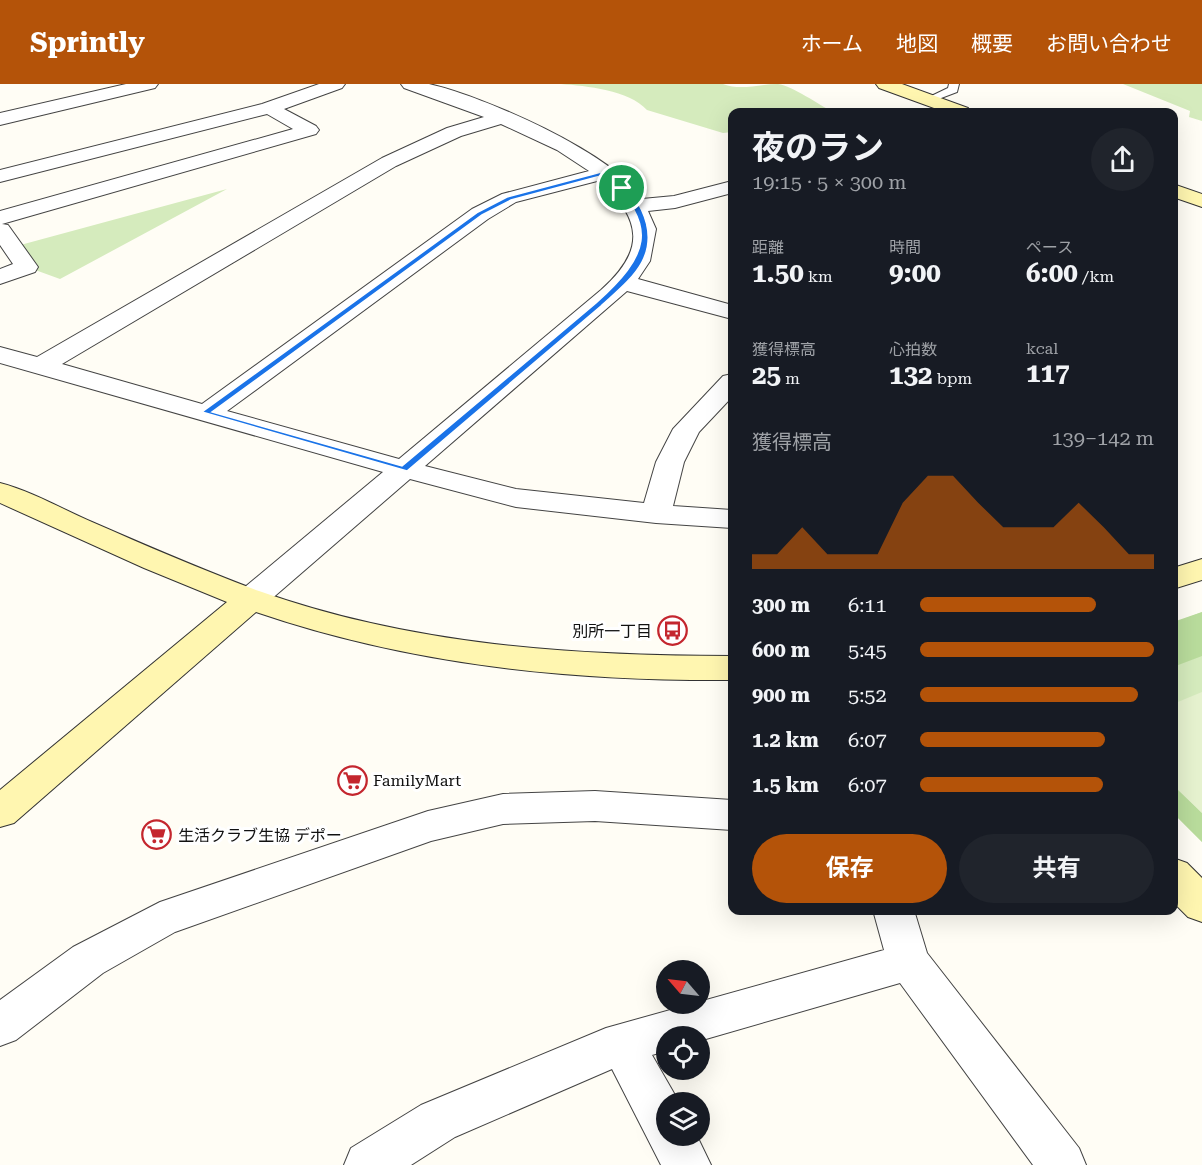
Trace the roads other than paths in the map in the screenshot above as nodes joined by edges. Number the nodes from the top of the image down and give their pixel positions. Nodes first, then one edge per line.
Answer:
1 (149, 84) edge
2 (336, 84) edge
3 (410, 84) edge
4 (885, 84) edge
5 (954, 84) edge
6 (928, 100) junction
7 (269, 108) junction
8 (950, 108) edge
9 (500, 118) junction
10 (0, 119) edge
11 (605, 173) junction
12 (0, 176) edge
13 (728, 188) edge
14 (1178, 192) edge
15 (1202, 201) edge
16 (638, 206) junction
17 (0, 218) edge
18 (0, 230) edge
19 (0, 276) edge
20 (622, 282) junction
21 (728, 311) edge
22 (0, 355) edge
23 (42, 366) junction
24 (728, 386) edge
25 (206, 412) junction
26 (404, 469) junction
27 (0, 492) edge
28 (656, 514) junction
29 (728, 519) edge
30 (1202, 568) edge
31 (1178, 577) edge
32 (250, 600) junction
33 (728, 668) edge
34 (0, 812) edge
35 (728, 815) edge
36 (1178, 880) edge
37 (1202, 905) edge
38 (895, 915) edge
39 (909, 962) junction
40 (0, 1026) edge
41 (622, 1043) junction
42 (656, 1107) edge
43 (677, 1146) edge
44 (368, 1165) edge
45 (687, 1165) edge
46 (1062, 1165) edge

1 - 10 street
2 - 7 street
3 - 9 street
4 - 6 street
5 - 6 lane
6 - 8 street
7 - 12 street
7 - 17 street
9 - 11 street
9 - 23 street
11 - 16 street
11 - 25 street
13 - 16 street
14 - 15 street
16 - 20 street
18 - 19 street
20 - 21 street
20 - 26 street
22 - 23 street
23 - 25 street
24 - 28 street
25 - 26 street
26 - 28 street
26 - 32 street
27 - 32 street
28 - 29 street
30 - 31 street
32 - 33 street
32 - 34 street
35 - 40 street
36 - 37 street
38 - 39 street
39 - 41 street
39 - 46 street
41 - 42 street
41 - 44 street
43 - 45 street

